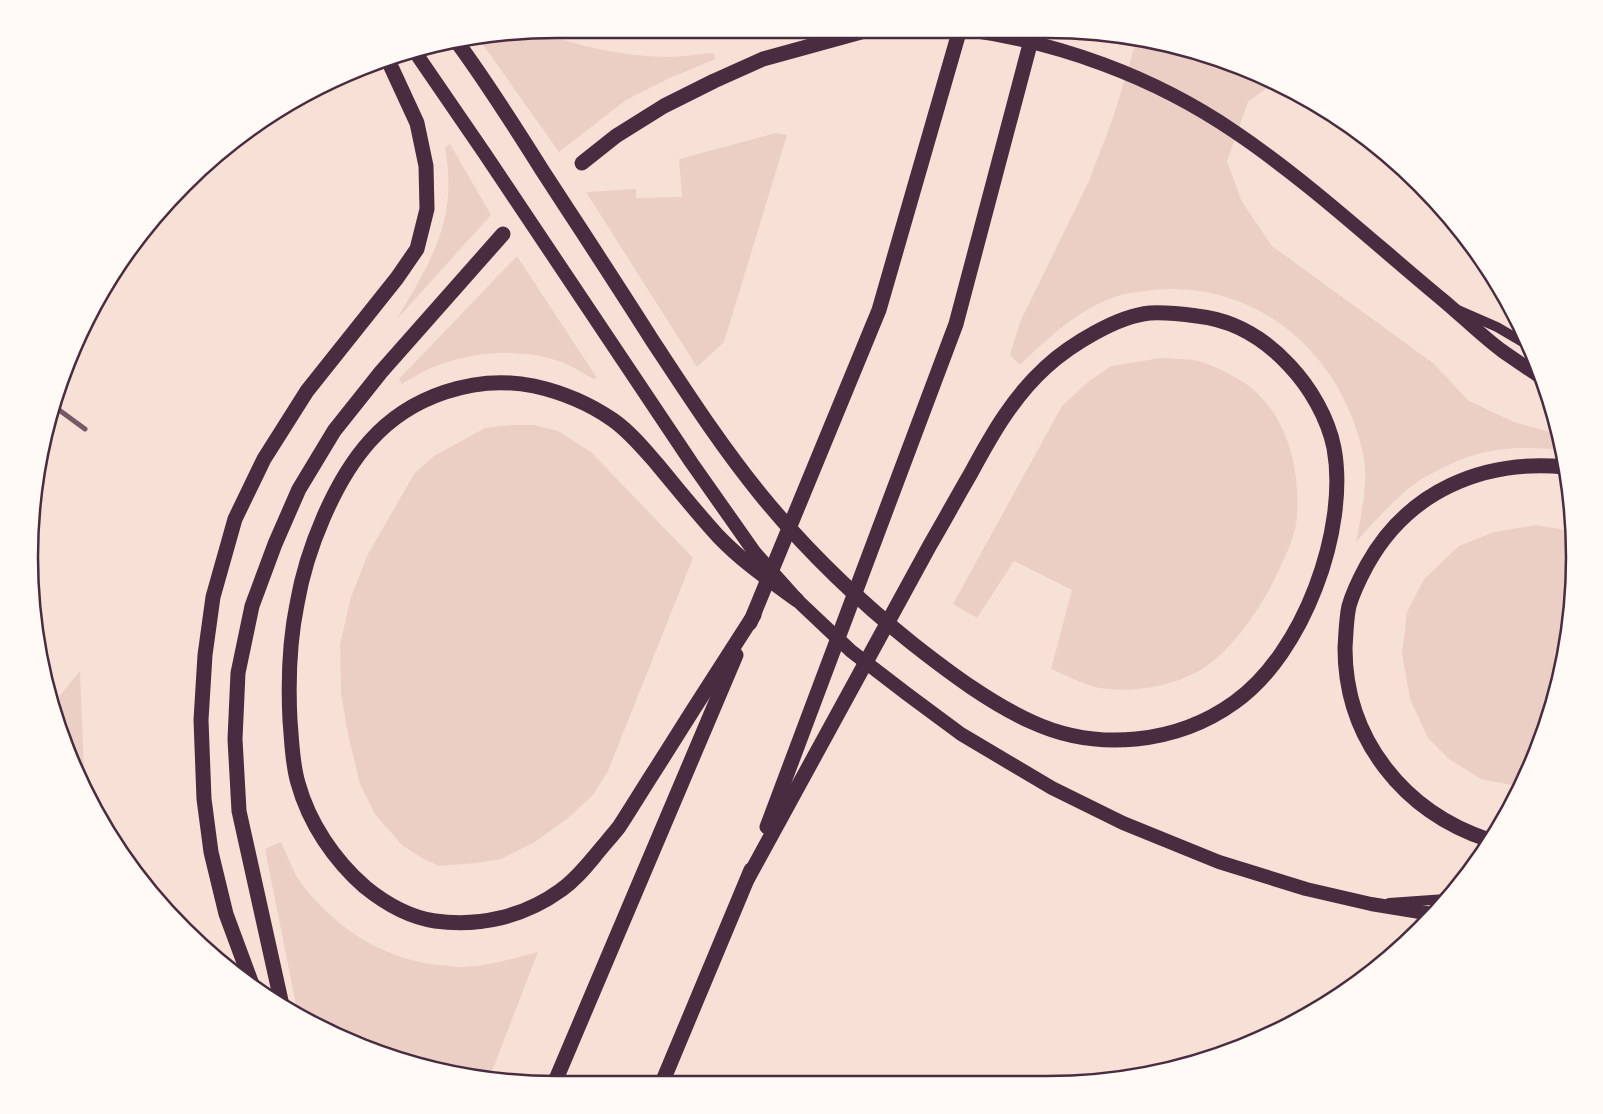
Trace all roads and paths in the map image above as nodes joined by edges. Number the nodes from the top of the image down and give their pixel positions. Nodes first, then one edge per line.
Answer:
1 (839, 38) edge
2 (958, 38) edge
3 (1014, 38) edge
4 (1032, 38) edge
5 (460, 46) edge
6 (418, 56) edge
7 (390, 65) edge
8 (582, 163) dead end
9 (503, 234) dead end
10 (1449, 306) junction
11 (1517, 339) edge
12 (1530, 370) edge
13 (59, 410) edge
14 (85, 429) dead end
15 (1558, 466) edge
16 (797, 600) junction
17 (754, 615) junction
18 (888, 624) edge
19 (888, 624) edge
20 (888, 624) edge
21 (888, 624) edge
22 (1483, 838) edge
23 (748, 878) junction
24 (1437, 900) edge
25 (1371, 904) junction
26 (1424, 913) edge
27 (248, 974) edge
28 (280, 997) edge
29 (557, 1076) edge
30 (665, 1076) edge

1 - 8 highway
2 - 17 highway
3 - 10 highway
4 - 23 highway
5 - 18 highway
6 - 16 highway
7 - 27 highway
9 - 28 highway
10 - 11 main road
10 - 12 highway
13 - 14 street
15 - 22 highway
16 - 17 highway
16 - 25 highway
17 - 29 highway
19 - 20 highway
21 - 23 highway
23 - 30 highway
24 - 25 main road
25 - 26 highway

